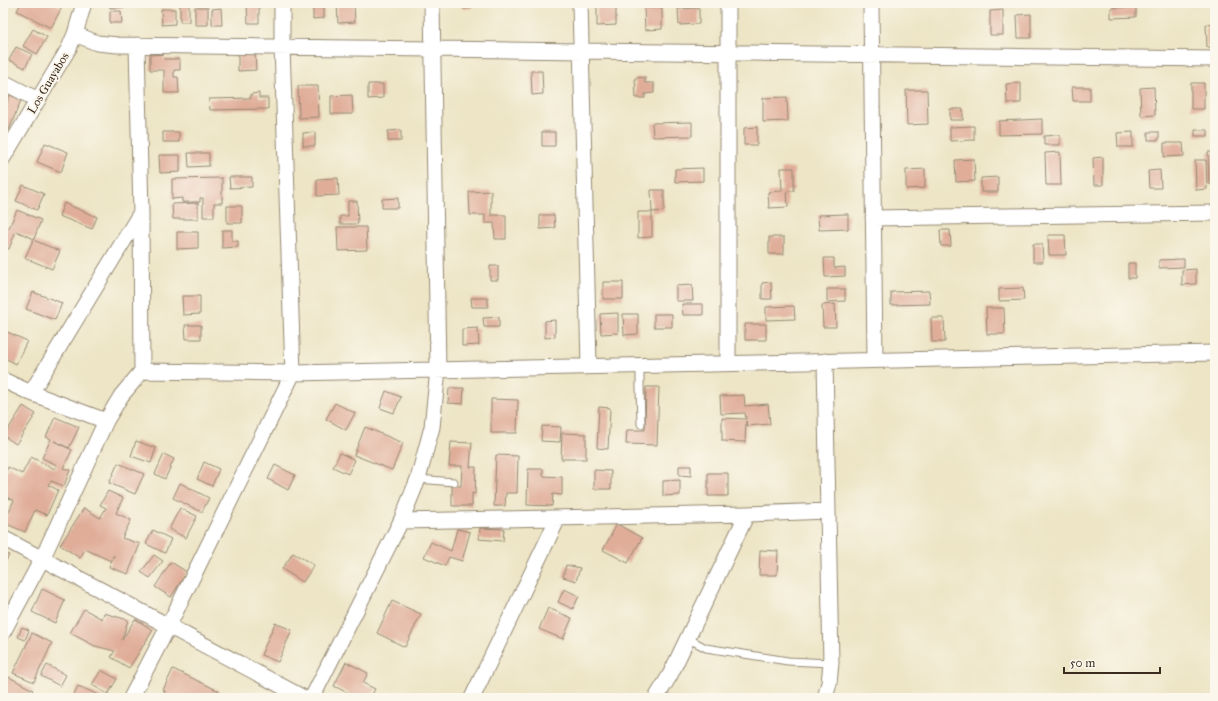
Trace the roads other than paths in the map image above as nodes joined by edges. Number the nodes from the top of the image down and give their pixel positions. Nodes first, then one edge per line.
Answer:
1 (84, 3) edge
2 (282, 3) edge
3 (432, 3) edge
4 (580, 3) edge
5 (728, 3) edge
6 (871, 3) edge
7 (75, 34) junction
8 (137, 44) junction
9 (282, 46) junction
10 (432, 48) junction
11 (582, 50) junction
12 (728, 52) junction
13 (872, 54) junction
14 (1215, 59) edge
15 (3, 82) edge
16 (38, 100) junction
17 (3, 158) edge
18 (141, 213) junction
19 (1215, 213) edge
20 (873, 218) junction
21 (1215, 353) edge
22 (875, 360) junction
23 (825, 361) junction
24 (728, 363) junction
25 (640, 365) junction
26 (589, 366) junction
27 (438, 370) junction
28 (142, 371) junction
29 (293, 373) junction
30 (3, 380) edge
31 (32, 393) junction
32 (106, 421) junction
33 (641, 424) dead end
34 (418, 479) junction
35 (454, 482) dead end
36 (828, 510) junction
37 (747, 514) junction
38 (558, 518) junction
39 (401, 521) junction
40 (3, 538) edge
41 (42, 559) junction
42 (168, 627) junction
43 (3, 632) edge
44 (687, 638) junction
45 (831, 663) junction
46 (132, 698) edge
47 (304, 698) edge
48 (312, 698) edge
49 (472, 698) edge
50 (656, 698) edge
51 (825, 698) edge

1 - 7 street, Los Guayabos
2 - 9 street
3 - 10 street
4 - 11 street
5 - 12 street
6 - 13 street
7 - 8 street
7 - 16 street, Los Guayabos
8 - 9 street
8 - 18 street
9 - 10 street
9 - 29 street
10 - 11 street
10 - 27 street
11 - 12 street
11 - 26 street
12 - 13 street
12 - 24 street
13 - 14 street
13 - 20 street
15 - 16 street
16 - 17 street, Los Guayabos
18 - 28 street
18 - 31 street
19 - 20 street
20 - 22 street
21 - 22 street
22 - 23 street
23 - 24 street
23 - 36 street
24 - 25 street
25 - 26 street
25 - 33 lane
26 - 27 street
27 - 29 street
27 - 34 street
28 - 29 street
28 - 32 street
29 - 42 street
30 - 31 street
31 - 32 street
32 - 41 street
34 - 35 lane
34 - 39 street
36 - 37 street
36 - 45 street
37 - 38 street
37 - 44 street
38 - 39 street
38 - 49 street
39 - 48 street
40 - 41 street
41 - 42 street
41 - 43 street
42 - 46 street
42 - 47 street
44 - 45 lane
44 - 50 street
45 - 51 street

